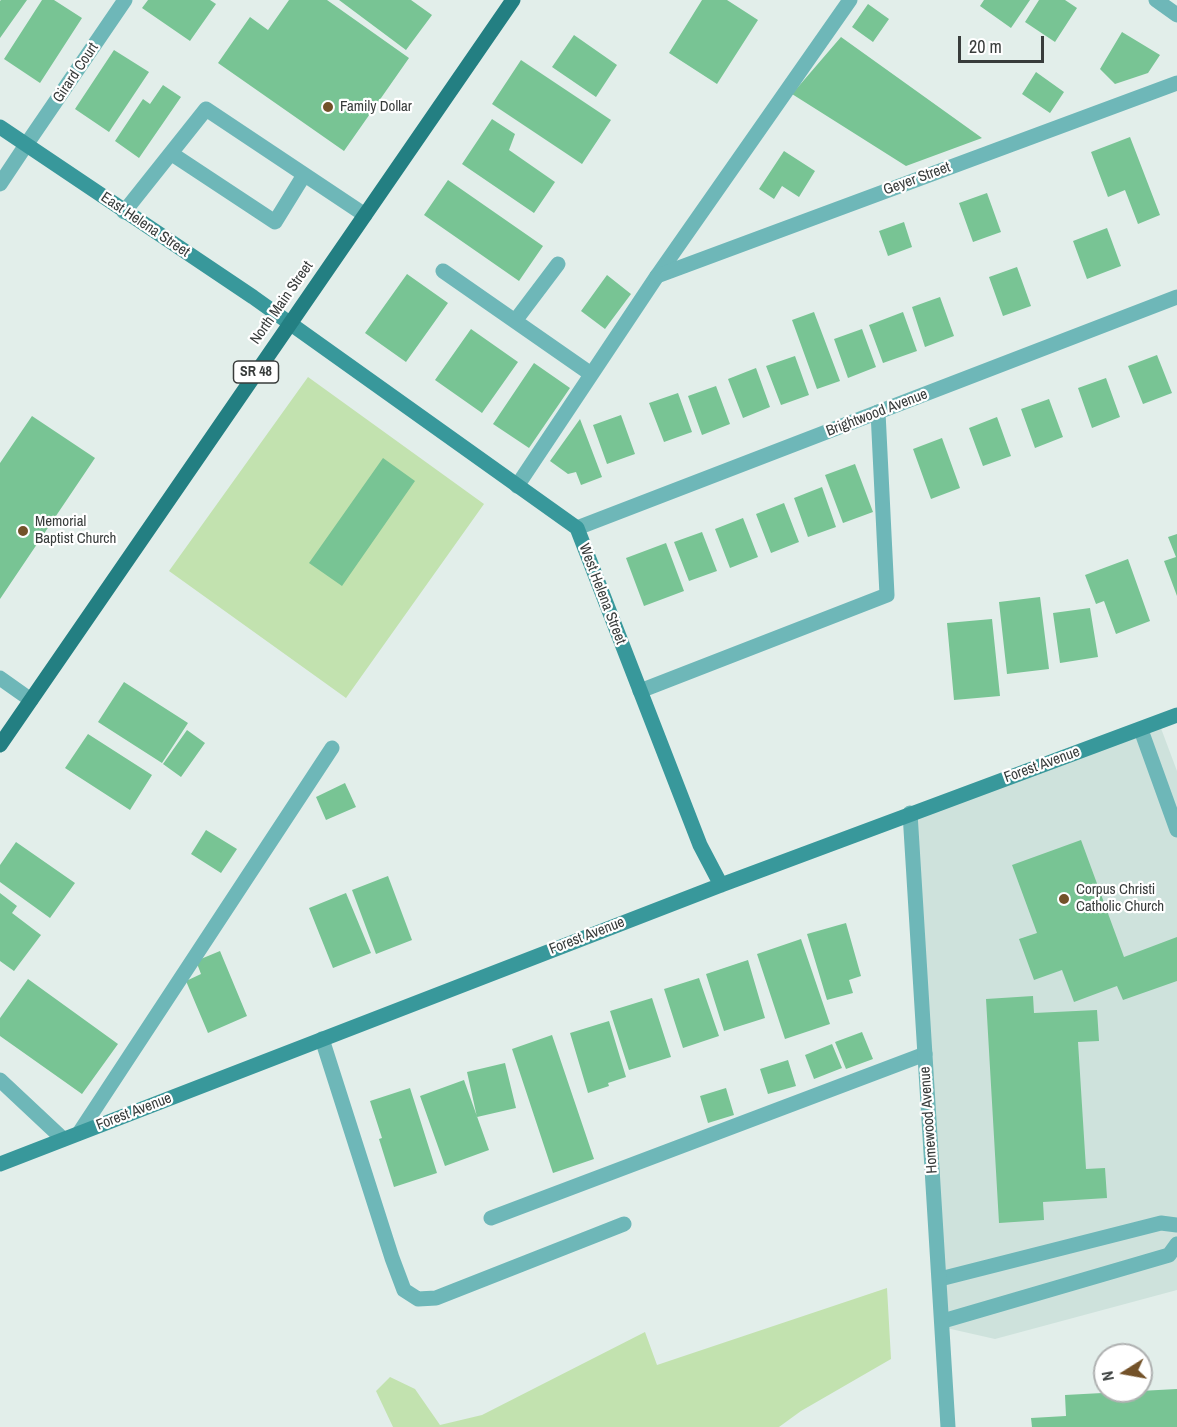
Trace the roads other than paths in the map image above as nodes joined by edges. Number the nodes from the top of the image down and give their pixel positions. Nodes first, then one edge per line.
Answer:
1 (125, 0) edge
2 (513, 0) edge
3 (850, 0) edge
4 (1156, 0) edge
5 (1177, 15) edge
6 (1177, 83) edge
7 (0, 127) edge
8 (26, 145) junction
9 (172, 154) junction
10 (304, 175) junction
11 (0, 184) edge
12 (124, 212) junction
13 (365, 214) junction
14 (558, 264) dead end
15 (443, 271) dead end
16 (657, 276) junction
17 (1177, 297) edge
18 (515, 321) junction
19 (290, 324) junction
20 (591, 374) junction
21 (878, 412) junction
22 (517, 486) junction
23 (576, 528) junction
24 (0, 678) edge
25 (640, 691) junction
26 (31, 700) junction
27 (1177, 716) edge
28 (1140, 730) junction
29 (0, 745) edge
30 (332, 748) dead end
31 (910, 813) junction
32 (1177, 830) edge
33 (721, 885) junction
34 (322, 1039) junction
35 (925, 1054) junction
36 (0, 1080) edge
37 (79, 1133) junction
38 (63, 1139) junction
39 (0, 1164) edge
40 (491, 1218) dead end
41 (624, 1224) dead end
42 (1177, 1225) edge
43 (1177, 1244) edge
44 (940, 1279) junction
45 (943, 1321) junction
46 (948, 1427) edge

1 - 8 street, Girard Court
2 - 13 main road, North Main Street / SR 48
3 - 16 street
4 - 5 street
6 - 16 street, Geyer Street
7 - 8 street, East Helena Street
8 - 11 street, Girard Court
8 - 12 street, East Helena Street
9 - 10 street
9 - 10 street
9 - 12 street
10 - 13 street
12 - 19 street, East Helena Street
13 - 19 main road, North Main Street / SR 48
14 - 18 street
15 - 18 street
16 - 20 street
17 - 21 street, Brightwood Avenue
18 - 20 street
19 - 22 street, West Helena Street
19 - 26 main road, North Main Street / SR 48
20 - 22 street
21 - 23 street, Brightwood Avenue
21 - 25 street
22 - 23 street, West Helena Street
23 - 25 street, West Helena Street
24 - 26 street
25 - 33 street, West Helena Street
26 - 29 main road, North Main Street / SR 48
27 - 28 street, Forest Avenue
28 - 31 street, Forest Avenue
28 - 32 street
30 - 37 street
31 - 33 street, Forest Avenue
31 - 35 street, Homewood Avenue
33 - 34 street, Forest Avenue
34 - 37 street, Forest Avenue
34 - 41 street
35 - 40 street
35 - 44 street, Homewood Avenue
36 - 38 street
37 - 38 street, Forest Avenue
38 - 39 street, Forest Avenue
42 - 44 street
43 - 45 street
44 - 45 street, Homewood Avenue
45 - 46 street, Homewood Avenue

